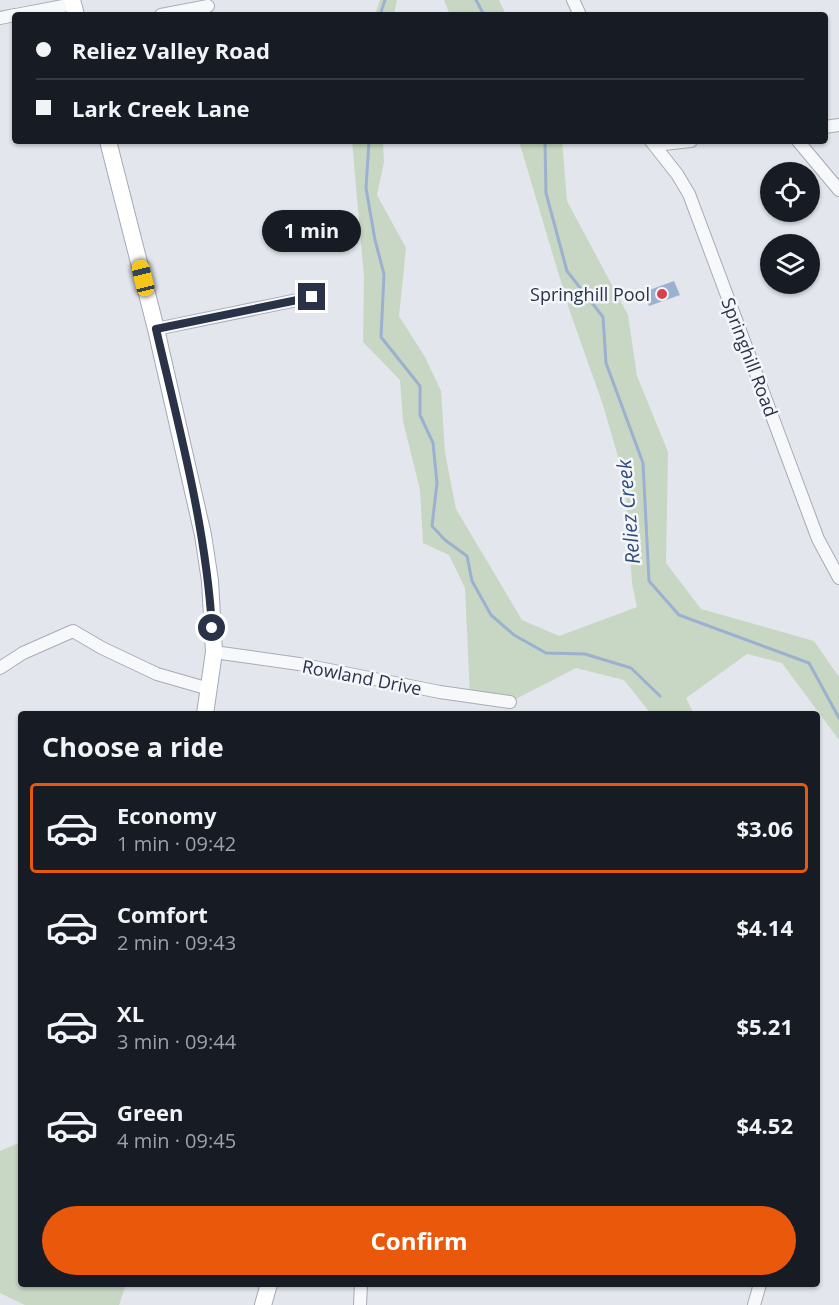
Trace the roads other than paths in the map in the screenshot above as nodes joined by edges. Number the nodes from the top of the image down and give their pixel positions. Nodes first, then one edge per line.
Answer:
1 (74, 6) edge
2 (208, 6) dead end
3 (35, 12) edge
4 (176, 12) edge
5 (109, 144) edge
6 (654, 144) edge
7 (801, 144) edge
8 (839, 190) edge
9 (312, 297) dead end
10 (156, 329) junction
11 (839, 578) edge
12 (214, 652) junction
13 (0, 668) edge
14 (209, 689) junction
15 (510, 702) dead end
16 (205, 711) edge
17 (268, 1287) edge
18 (361, 1287) edge
19 (759, 1287) edge
20 (263, 1305) edge
21 (360, 1305) edge
22 (754, 1305) edge

1 - 3 street
2 - 4 street
5 - 10 main road
6 - 11 street, Springhill Road
7 - 8 street
9 - 10 street
10 - 12 main road
12 - 14 main road
12 - 15 street, Rowland Drive
13 - 14 street
14 - 16 main road
17 - 20 main road
18 - 21 street
19 - 22 street

